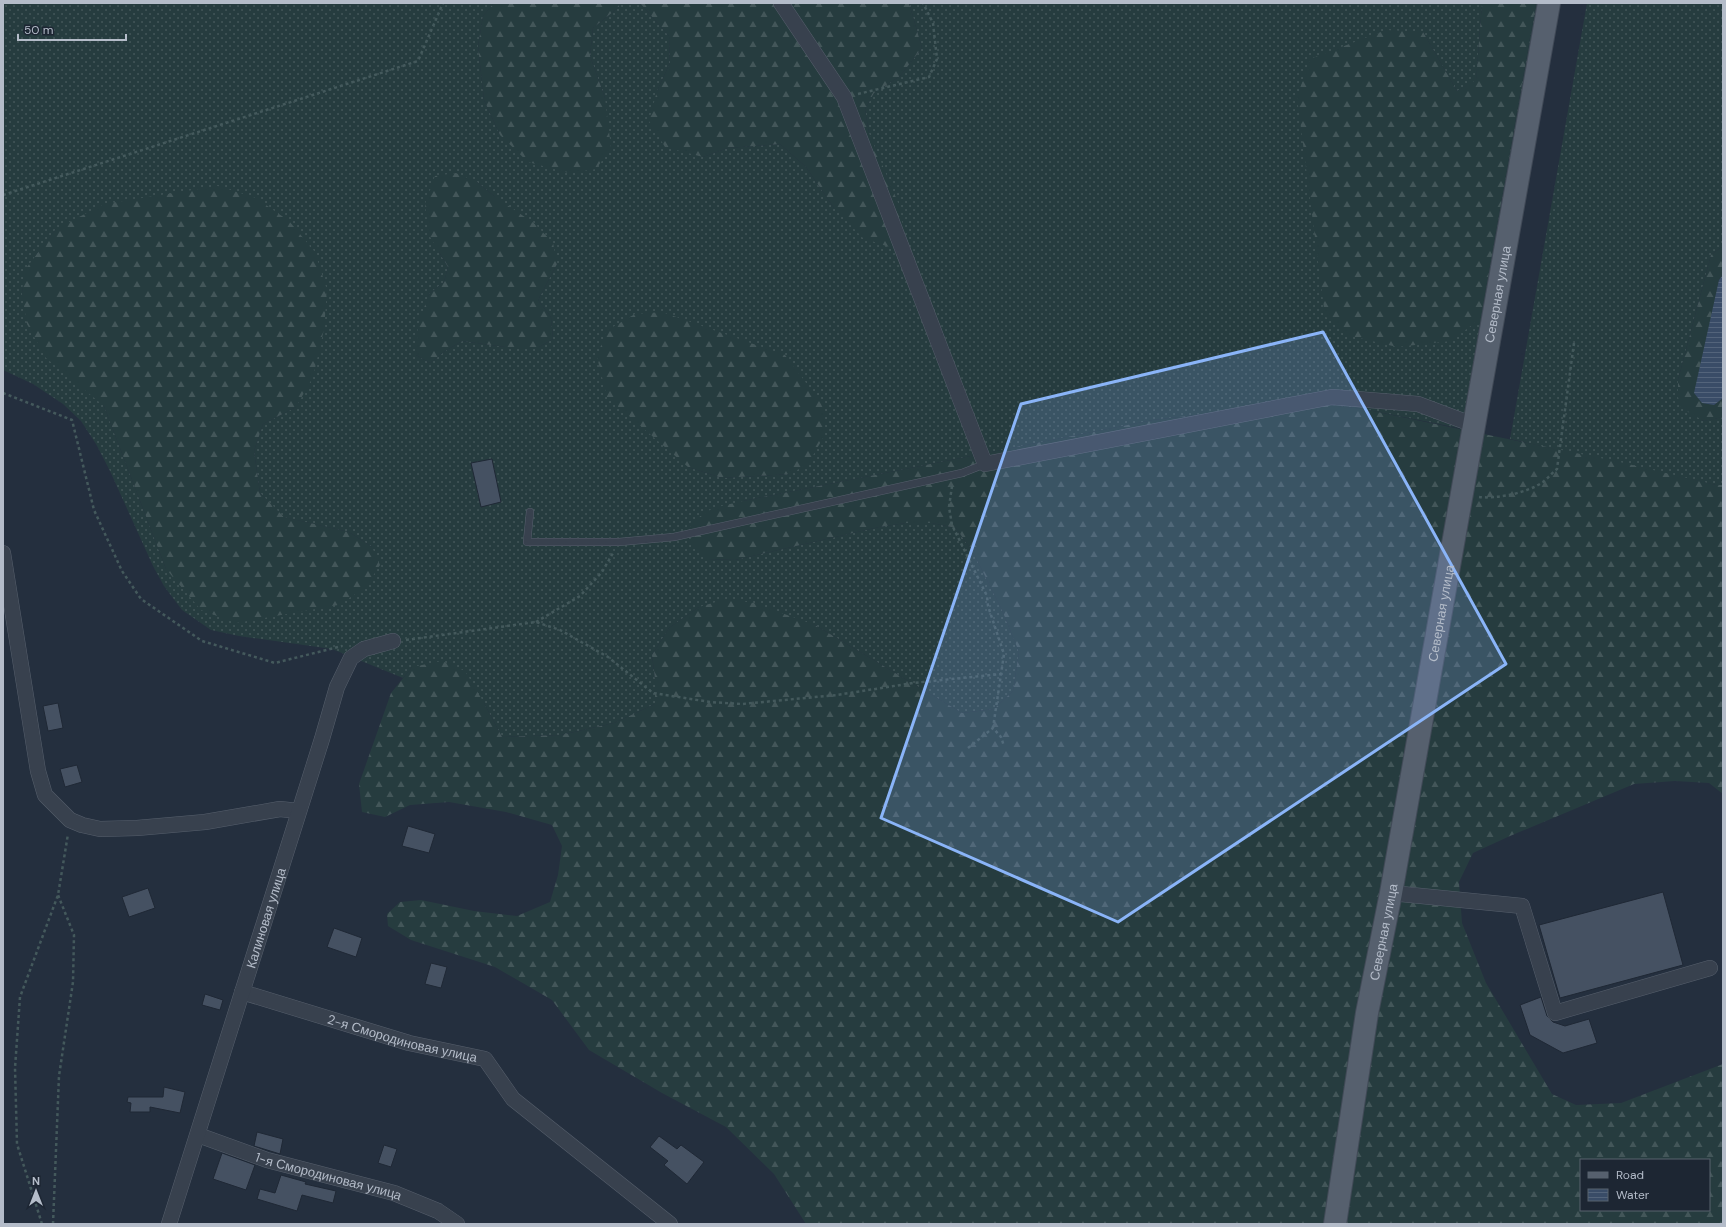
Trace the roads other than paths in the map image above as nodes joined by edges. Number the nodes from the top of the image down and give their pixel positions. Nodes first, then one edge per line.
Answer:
1 (781, 3) edge
2 (1550, 3) edge
3 (1474, 425) junction
4 (985, 464) junction
5 (530, 512) dead end
6 (3, 553) edge
7 (394, 641) road end
8 (298, 811) junction
9 (1391, 893) junction
10 (1710, 968) dead end
11 (242, 992) junction
12 (198, 1135) junction
13 (169, 1224) edge
14 (457, 1224) edge
15 (670, 1224) edge
16 (1335, 1224) edge

1 - 4 street
2 - 3 main road, Северная улица
3 - 4 street
3 - 9 main road, Северная улица
4 - 5 lane
6 - 8 street
7 - 8 street, Калиновая улица
8 - 11 street, Калиновая улица
9 - 10 street
9 - 16 main road, Северная улица
11 - 12 street, Калиновая улица
11 - 15 street, 2-я Смородиновая улица
12 - 13 street, Калиновая улица
12 - 14 street, 1-я Смородиновая улица

